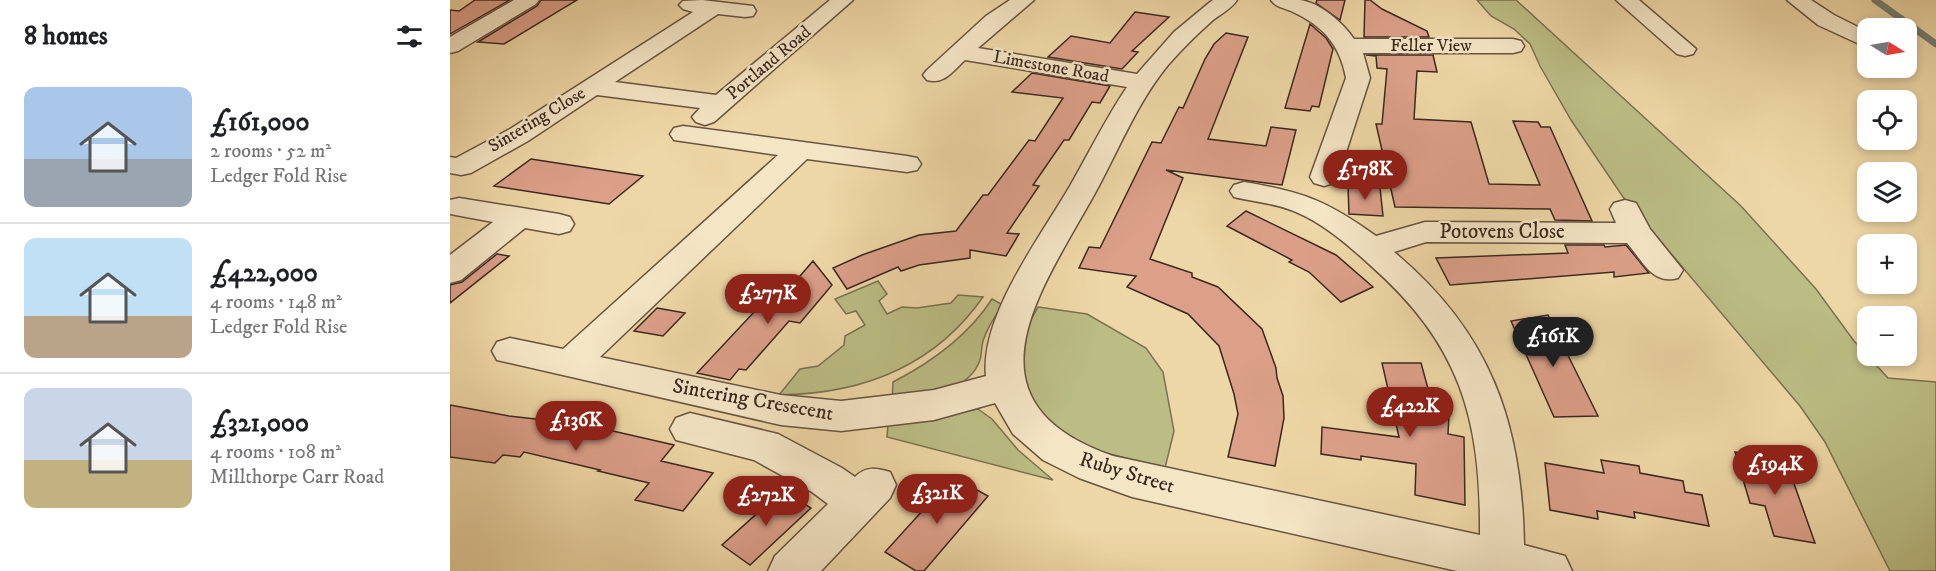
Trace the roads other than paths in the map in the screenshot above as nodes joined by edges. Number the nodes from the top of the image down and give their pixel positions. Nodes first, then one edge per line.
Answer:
1 (529, 0) edge
2 (843, 0) edge
3 (1024, 0) edge
4 (1227, 0) edge
5 (1281, 0) edge
6 (1626, 0) edge
7 (1797, 0) edge
8 (679, 4) dead end
9 (713, 8) junction
10 (745, 12) dead end
11 (1857, 35) edge
12 (1857, 37) edge
13 (1828, 38) dead end
14 (450, 46) edge
15 (1349, 46) junction
16 (1512, 46) dead end
17 (960, 52) junction
18 (1660, 54) dead end
19 (935, 75) dead end
20 (1142, 82) junction
21 (592, 87) junction
22 (722, 103) junction
23 (801, 149) junction
24 (907, 164) dead end
25 (450, 165) edge
26 (1324, 177) dead end
27 (1244, 191) dead end
28 (459, 207) dead end
29 (519, 217) junction
30 (559, 224) dead end
31 (1371, 248) junction
32 (1667, 270) dead end
33 (450, 272) edge
34 (510, 351) dead end
35 (571, 363) junction
36 (1006, 385) junction
37 (690, 429) dead end
38 (1502, 561) junction
39 (791, 571) edge
40 (1550, 571) edge

1 - 14 street
2 - 22 street, Portland Road
3 - 17 street, Limestone Road
4 - 20 street, Ruby Street
5 - 15 street
6 - 18 street
7 - 11 street
8 - 9 street
9 - 10 street
9 - 21 street, Sintering Close
12 - 13 street
15 - 16 street, Feller View
15 - 26 street
17 - 19 street, Limestone Road
17 - 20 street, Limestone Road
20 - 36 street, Ruby Street
21 - 22 street, Sintering Close
21 - 25 street, Sintering Close
22 - 23 street, Portland Road
23 - 24 street
23 - 35 street
27 - 31 street
28 - 29 street
29 - 30 street
29 - 33 street
31 - 32 street, Potovens Close
31 - 38 street
34 - 35 street, Sintering Cresecent
35 - 36 street, Sintering Cresecent
36 - 38 street, Ruby Street
37 - 39 street
38 - 40 street, Ruby Street

